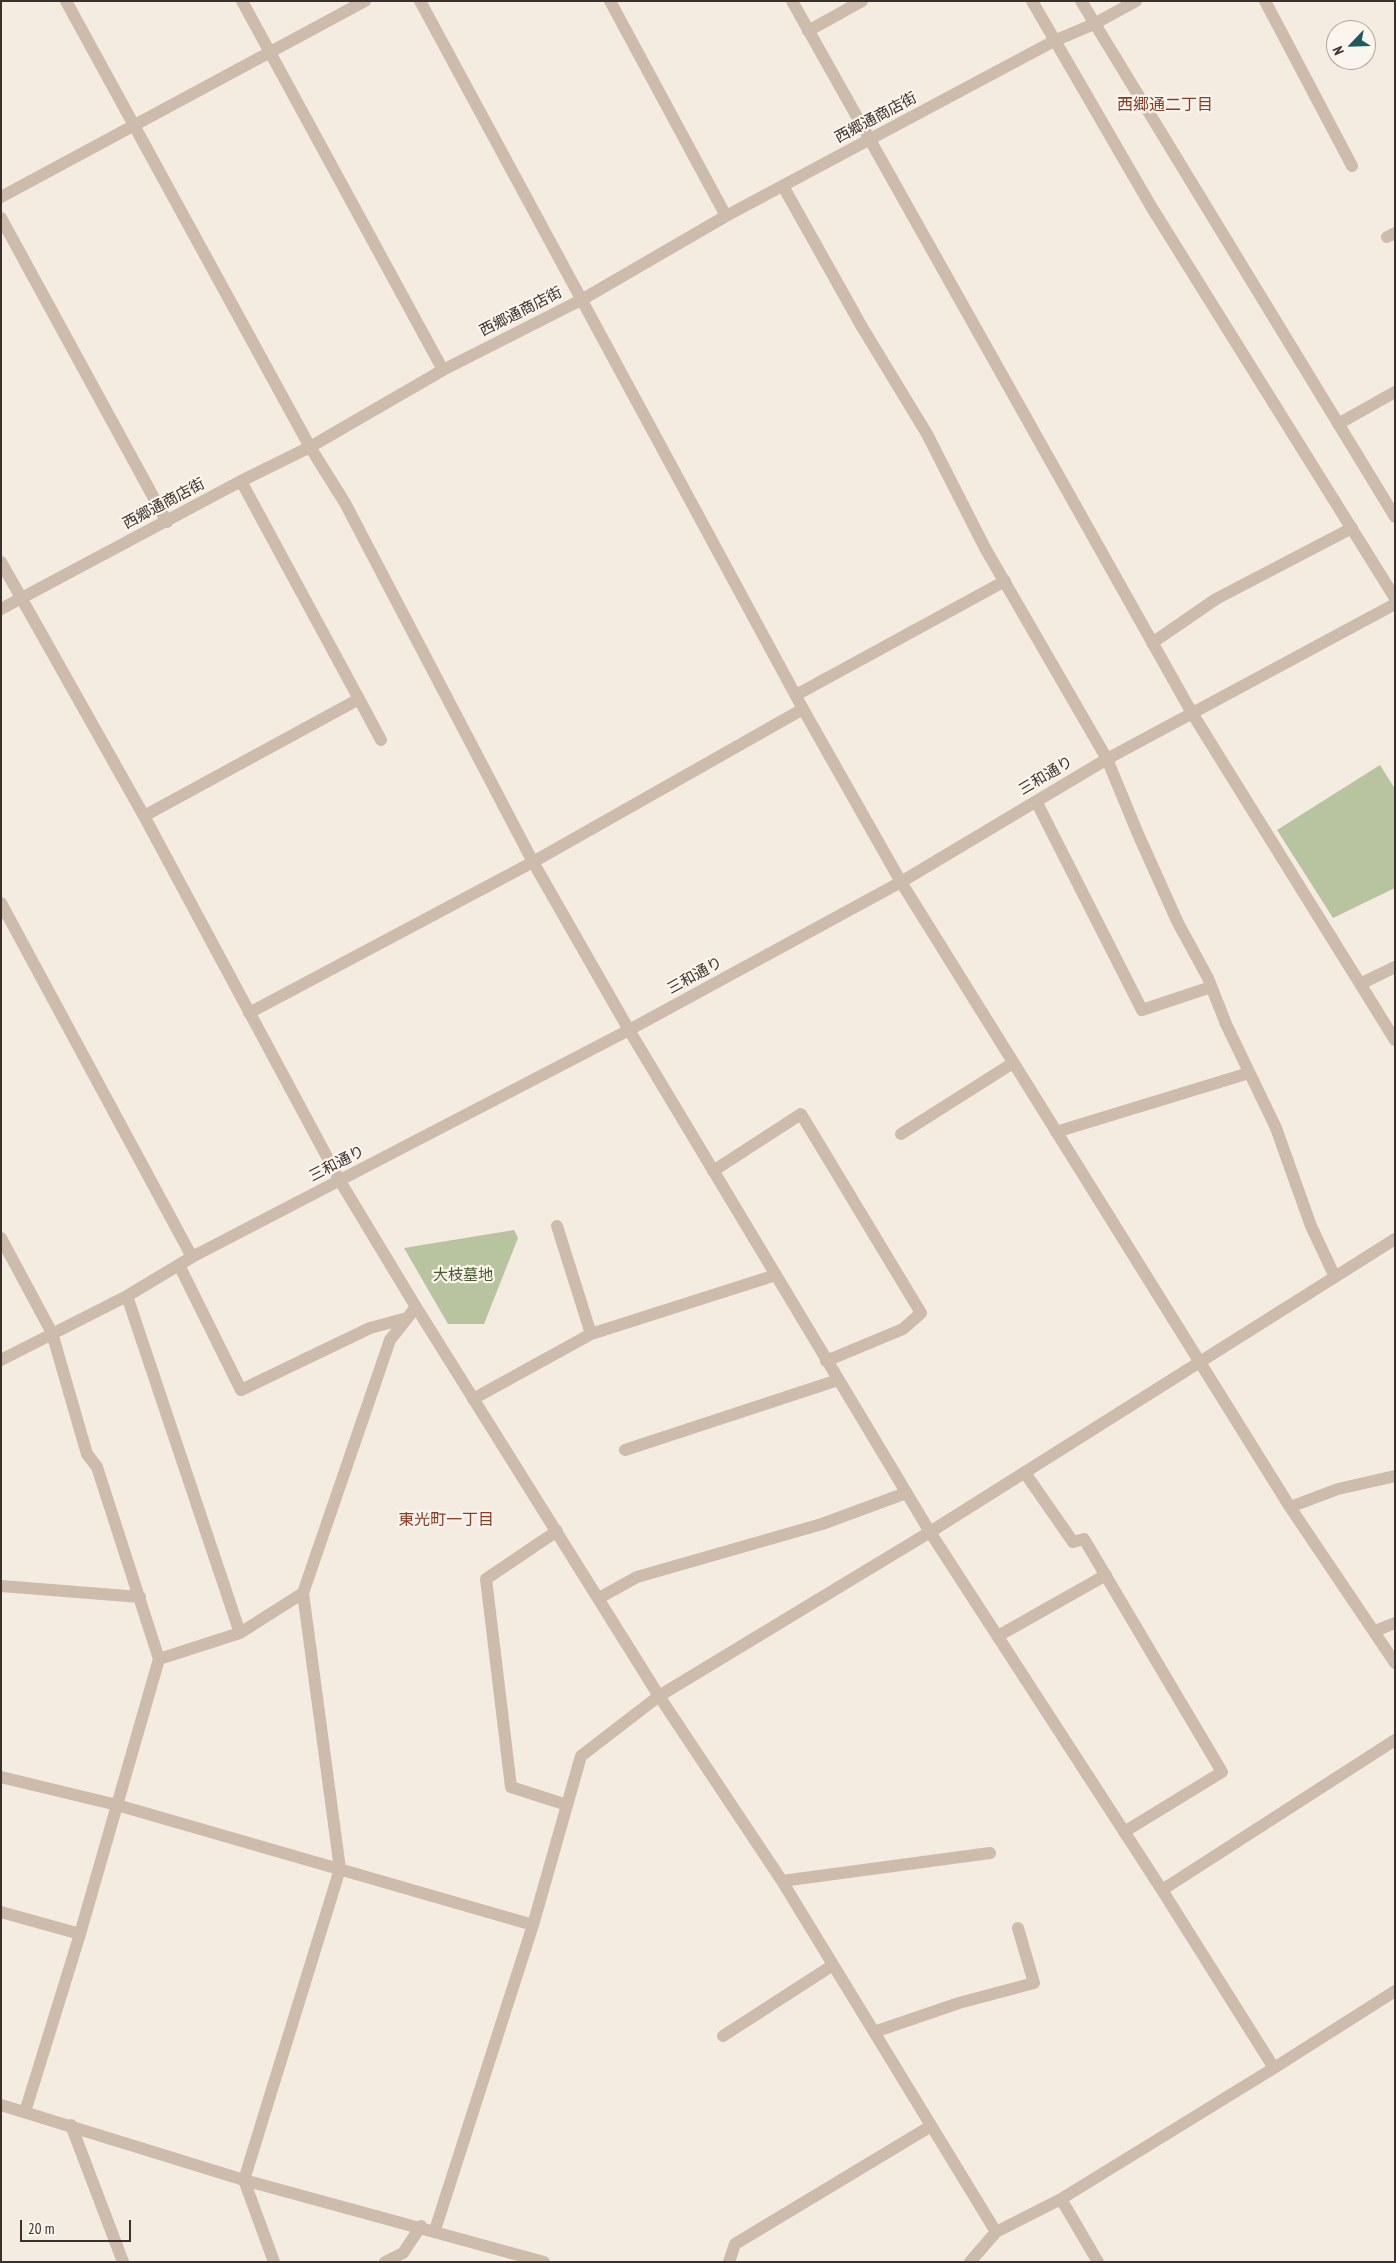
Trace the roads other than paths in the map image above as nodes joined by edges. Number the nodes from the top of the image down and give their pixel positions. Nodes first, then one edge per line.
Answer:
1 (66, 1) edge
2 (242, 1) edge
3 (366, 1) edge
4 (420, 1) edge
5 (610, 1) edge
6 (792, 1) edge
7 (862, 1) edge
8 (1032, 1) edge
9 (1081, 1) edge
10 (1136, 1) edge
11 (1265, 1) edge
12 (1094, 24) junction
13 (808, 31) junction
14 (1054, 41) junction
15 (270, 52) junction
16 (132, 126) junction
17 (868, 140) junction
18 (1352, 166) dead end
19 (783, 186) junction
20 (1, 197) edge
21 (726, 216) junction
22 (1, 218) edge
23 (583, 299) junction
24 (442, 370) junction
25 (1395, 392) edge
26 (1338, 424) junction
27 (310, 447) junction
28 (241, 481) junction
29 (1395, 517) edge
30 (166, 522) junction
31 (1352, 528) junction
32 (1, 562) edge
33 (1005, 581) junction
34 (20, 598) junction
35 (1395, 598) edge
36 (1395, 604) edge
37 (1, 609) edge
38 (1152, 643) junction
39 (796, 695) junction
40 (359, 699) junction
41 (803, 709) junction
42 (1192, 713) junction
43 (381, 740) dead end
44 (1107, 759) junction
45 (1036, 801) junction
46 (144, 816) junction
47 (533, 862) junction
48 (900, 882) junction
49 (1, 902) edge
50 (1395, 967) edge
51 (1360, 984) junction
52 (1211, 987) junction
53 (249, 1013) junction
54 (629, 1030) junction
55 (1395, 1040) edge
56 (1013, 1062) junction
57 (1249, 1073) junction
58 (1056, 1132) junction
59 (901, 1134) dead end
60 (713, 1172) junction
61 (340, 1181) junction
62 (557, 1226) dead end
63 (1, 1238) edge
64 (1395, 1239) edge
65 (192, 1257) junction
66 (179, 1265) junction
67 (776, 1275) junction
68 (1335, 1277) junction
69 (127, 1296) junction
70 (416, 1307) junction
71 (407, 1318) junction
72 (52, 1333) junction
73 (591, 1334) junction
74 (1, 1360) edge
75 (826, 1361) junction
76 (1201, 1363) junction
77 (838, 1380) junction
78 (473, 1399) junction
79 (625, 1450) dead end
80 (1025, 1473) junction
81 (1395, 1476) edge
82 (906, 1493) junction
83 (1290, 1507) junction
84 (557, 1530) junction
85 (930, 1532) junction
86 (1106, 1575) junction
87 (1, 1586) edge
88 (303, 1593) junction
89 (140, 1597) junction
90 (599, 1598) junction
91 (1395, 1623) edge
92 (1375, 1632) junction
93 (240, 1633) junction
94 (998, 1636) junction
95 (159, 1659) junction
96 (1395, 1663) edge
97 (659, 1696) junction
98 (1395, 1740) edge
99 (1, 1777) edge
100 (117, 1805) junction
101 (567, 1805) junction
102 (1124, 1832) junction
103 (990, 1853) dead end
104 (340, 1869) junction
105 (782, 1880) junction
106 (1162, 1890) junction
107 (1, 1912) edge
108 (533, 1925) junction
109 (1018, 1928) dead end
110 (80, 1934) junction
111 (834, 1965) junction
112 (1395, 1990) edge
113 (874, 2032) junction
114 (723, 2036) dead end
115 (1274, 2068) junction
116 (1, 2105) edge
117 (25, 2112) junction
118 (71, 2125) junction
119 (931, 2126) junction
120 (244, 2180) junction
121 (1060, 2199) junction
122 (421, 2226) junction
123 (435, 2230) junction
124 (996, 2232) junction
125 (405, 2257) edge
126 (123, 2262) edge
127 (274, 2262) edge
128 (385, 2262) edge
129 (544, 2262) edge
130 (729, 2262) edge
131 (970, 2262) edge
132 (1098, 2262) edge

1 - 16 street
2 - 15 street
3 - 15 street
4 - 23 street
5 - 21 street
6 - 13 street
7 - 13 street
8 - 14 street
9 - 12 street
10 - 12 street, 西郷通商店街
11 - 18 street
12 - 14 street, 西郷通商店街
12 - 26 street
13 - 17 street
14 - 17 street, 西郷通商店街
14 - 31 street
15 - 16 street
15 - 24 street
16 - 20 street
16 - 27 street
17 - 19 street, 西郷通商店街
17 - 38 street
19 - 21 street, 西郷通商店街
19 - 33 street
21 - 23 street, 西郷通商店街
22 - 30 street
23 - 24 street, 西郷通商店街
23 - 39 street
24 - 27 street, 西郷通商店街
25 - 26 street
26 - 29 street
27 - 28 street, 西郷通商店街
27 - 47 street
28 - 30 street, 西郷通商店街
28 - 40 street
30 - 34 street, 西郷通商店街
31 - 35 street
31 - 38 street
32 - 34 street
33 - 39 street
33 - 44 street
34 - 37 street, 西郷通商店街
34 - 46 street
36 - 42 street, 三和通り
38 - 42 street
39 - 41 street
40 - 43 street
40 - 46 street
41 - 47 street
41 - 48 street
42 - 44 street, 三和通り
42 - 51 street
44 - 45 street, 三和通り
44 - 52 street
45 - 48 street, 三和通り
45 - 52 street
46 - 53 street
47 - 53 street
47 - 54 street
48 - 54 street, 三和通り
48 - 56 street
49 - 65 street
50 - 51 street
51 - 55 street
52 - 57 street
53 - 61 street
54 - 60 street
54 - 61 street, 三和通り
56 - 58 street
56 - 59 street
57 - 58 street
57 - 68 street
58 - 76 street
60 - 67 street
60 - 75 street
61 - 65 street, 三和通り
61 - 70 street
62 - 73 street
63 - 72 street
64 - 68 street
65 - 66 street, 三和通り
66 - 69 street, 三和通り
66 - 71 street
67 - 73 street
67 - 75 street
68 - 76 street
69 - 72 street, 三和通り
69 - 93 street
70 - 71 street
70 - 78 street
71 - 88 street
72 - 74 street, 三和通り
72 - 89 street
73 - 78 street
75 - 77 street
76 - 80 street
76 - 83 street
77 - 79 street
77 - 82 street
78 - 84 street
80 - 85 street
80 - 86 street
81 - 83 street
82 - 85 street
82 - 90 street
83 - 92 street
84 - 90 street
84 - 101 street
85 - 94 street
85 - 97 street
86 - 94 street
86 - 102 street
87 - 89 street
88 - 93 street
88 - 104 street
89 - 95 street
90 - 97 street
91 - 92 street
92 - 96 street
93 - 95 street
94 - 102 street
95 - 100 street
97 - 101 street
97 - 105 street
98 - 106 street
99 - 100 street
100 - 104 street
100 - 110 street
101 - 108 street
102 - 106 street
103 - 105 street
104 - 108 street
104 - 120 street
105 - 111 street
106 - 115 street
107 - 110 street
108 - 123 street
109 - 113 street
110 - 117 street
111 - 113 street
111 - 114 street
112 - 115 street
113 - 119 street
115 - 121 street
116 - 117 street
117 - 118 street
118 - 120 street
118 - 126 street
119 - 124 street
119 - 130 street
120 - 122 street
120 - 127 street
121 - 124 street
121 - 132 street
122 - 123 street
122 - 125 street
123 - 129 street
124 - 131 street
125 - 128 street

